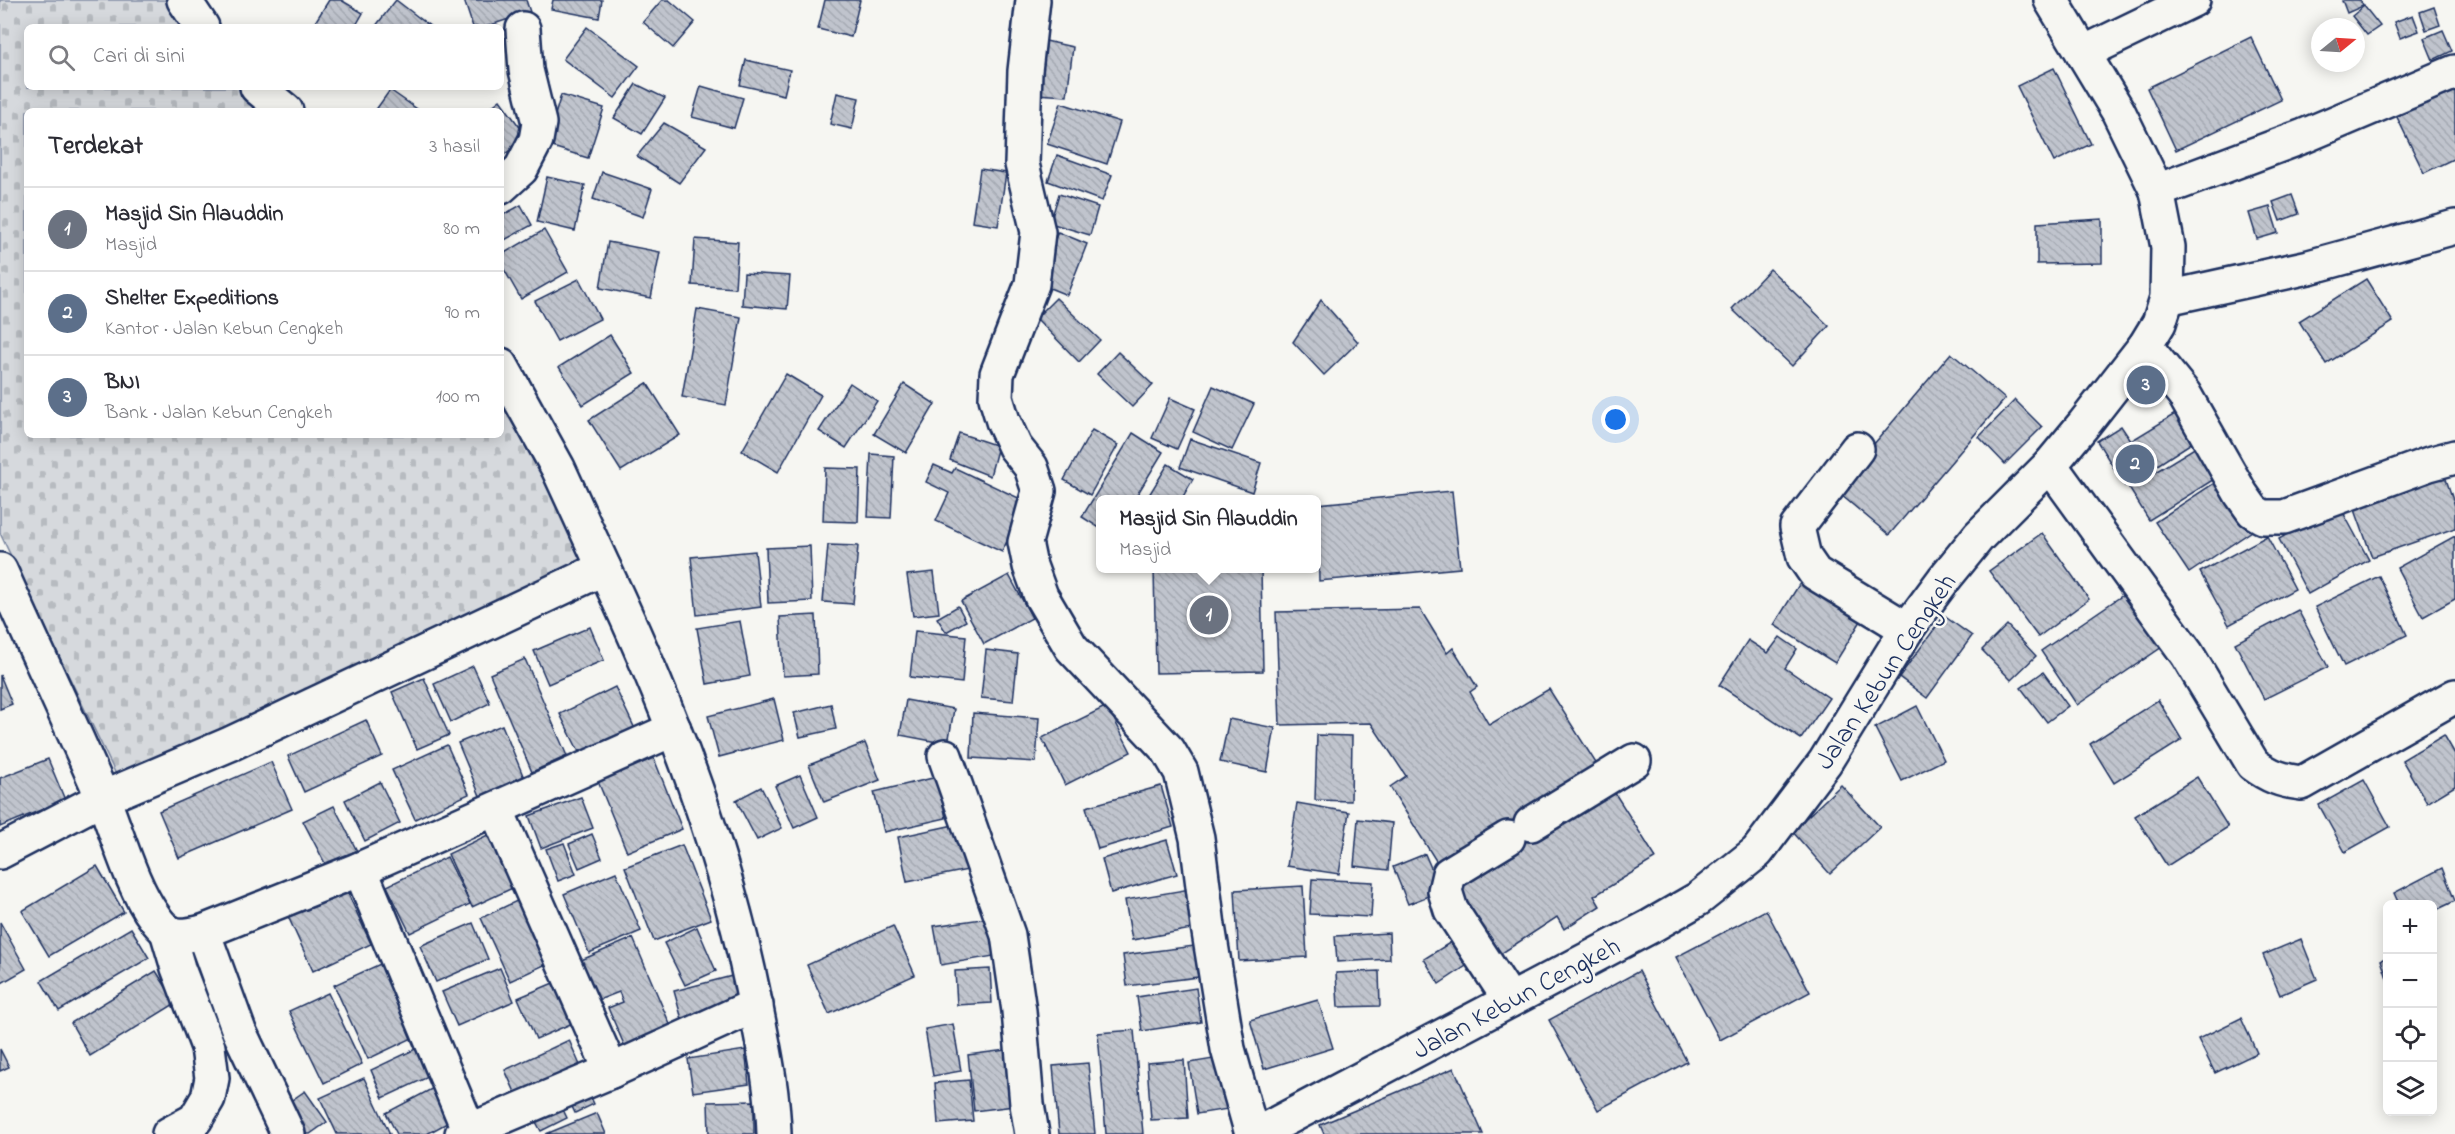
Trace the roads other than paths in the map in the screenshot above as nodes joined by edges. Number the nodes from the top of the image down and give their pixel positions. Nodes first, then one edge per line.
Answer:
1 (184, 0) edge
2 (1033, 0) edge
3 (2051, 0) edge
4 (2193, 0) edge
5 (200, 24) edge
6 (523, 29) dead end
7 (2084, 53) junction
8 (2455, 72) edge
9 (261, 90) edge
10 (282, 108) edge
11 (504, 184) edge
12 (2157, 190) junction
13 (2455, 227) edge
14 (2167, 298) junction
15 (2145, 346) junction
16 (504, 370) edge
17 (1857, 448) dead end
18 (2455, 458) edge
19 (2050, 465) junction
20 (604, 568) junction
21 (0, 570) edge
22 (1907, 629) junction
23 (2455, 696) edge
24 (674, 729) junction
25 (945, 756) dead end
26 (1634, 761) dead end
27 (103, 798) junction
28 (496, 809) junction
29 (0, 852) edge
30 (360, 869) junction
31 (167, 931) junction
32 (203, 932) junction
33 (1510, 1000) junction
34 (756, 1005) junction
35 (611, 1071) junction
36 (466, 1132) edge
37 (169, 1134) edge
38 (288, 1134) edge
39 (774, 1134) edge
40 (1032, 1134) edge
41 (1252, 1134) edge
42 (1257, 1134) edge

1 - 5 street
2 - 41 street
3 - 7 street, Jalan Kebun Cengkeh
4 - 7 street
6 - 11 street
7 - 12 street, Jalan Kebun Cengkeh
8 - 12 street
9 - 10 street
12 - 14 street, Jalan Kebun Cengkeh
13 - 14 street
14 - 15 street, Jalan Kebun Cengkeh
15 - 18 street
15 - 19 street, Jalan Kebun Cengkeh
16 - 20 street
17 - 22 street
19 - 22 street, Jalan Kebun Cengkeh
19 - 23 street
20 - 24 street
20 - 27 street
21 - 27 street
22 - 33 street, Jalan Kebun Cengkeh
24 - 28 street
24 - 34 street
25 - 40 street
26 - 33 street
27 - 29 street
27 - 31 street
28 - 30 street
28 - 35 street
30 - 32 street
30 - 36 street
31 - 32 street
31 - 37 street
32 - 38 street
33 - 42 street, Jalan Kebun Cengkeh
34 - 35 street
34 - 39 street
35 - 36 street

